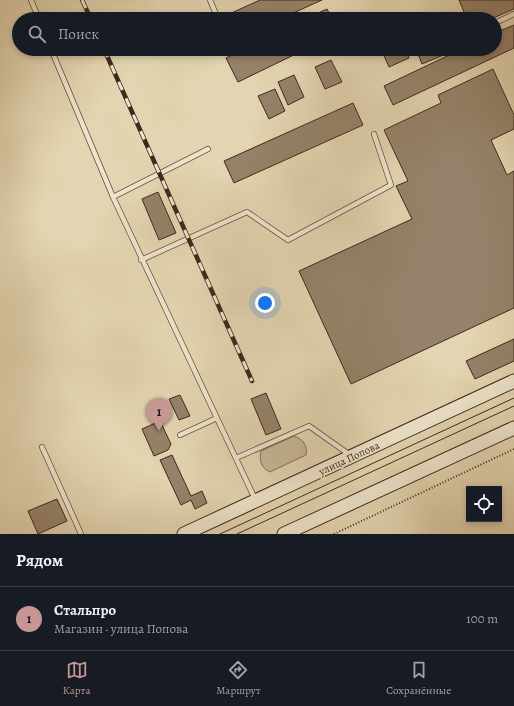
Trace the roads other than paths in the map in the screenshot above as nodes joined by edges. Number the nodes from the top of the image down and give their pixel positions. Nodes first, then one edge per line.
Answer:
1 (31, 0) edge
2 (210, 0) edge
3 (36, 12) edge
4 (215, 12) edge
5 (514, 14) edge
6 (502, 20) edge
7 (54, 56) edge
8 (374, 134) dead end
9 (208, 150) dead end
10 (113, 197) junction
11 (141, 260) junction
12 (514, 381) edge
13 (217, 418) junction
14 (514, 428) edge
15 (180, 435) dead end
16 (42, 447) dead end
17 (351, 456) junction
18 (236, 458) junction
19 (255, 501) junction
20 (81, 534) edge
21 (184, 534) edge
22 (284, 534) edge

1 - 3 lane
2 - 4 lane
5 - 6 lane
7 - 10 lane
8 - 11 lane
9 - 10 lane
10 - 11 lane
11 - 13 lane
12 - 17 main road, улица Попова
13 - 15 lane
13 - 18 lane
14 - 22 main road
16 - 20 lane
17 - 18 lane
17 - 19 main road, улица Попова
18 - 19 lane
19 - 21 main road, улица Попова

